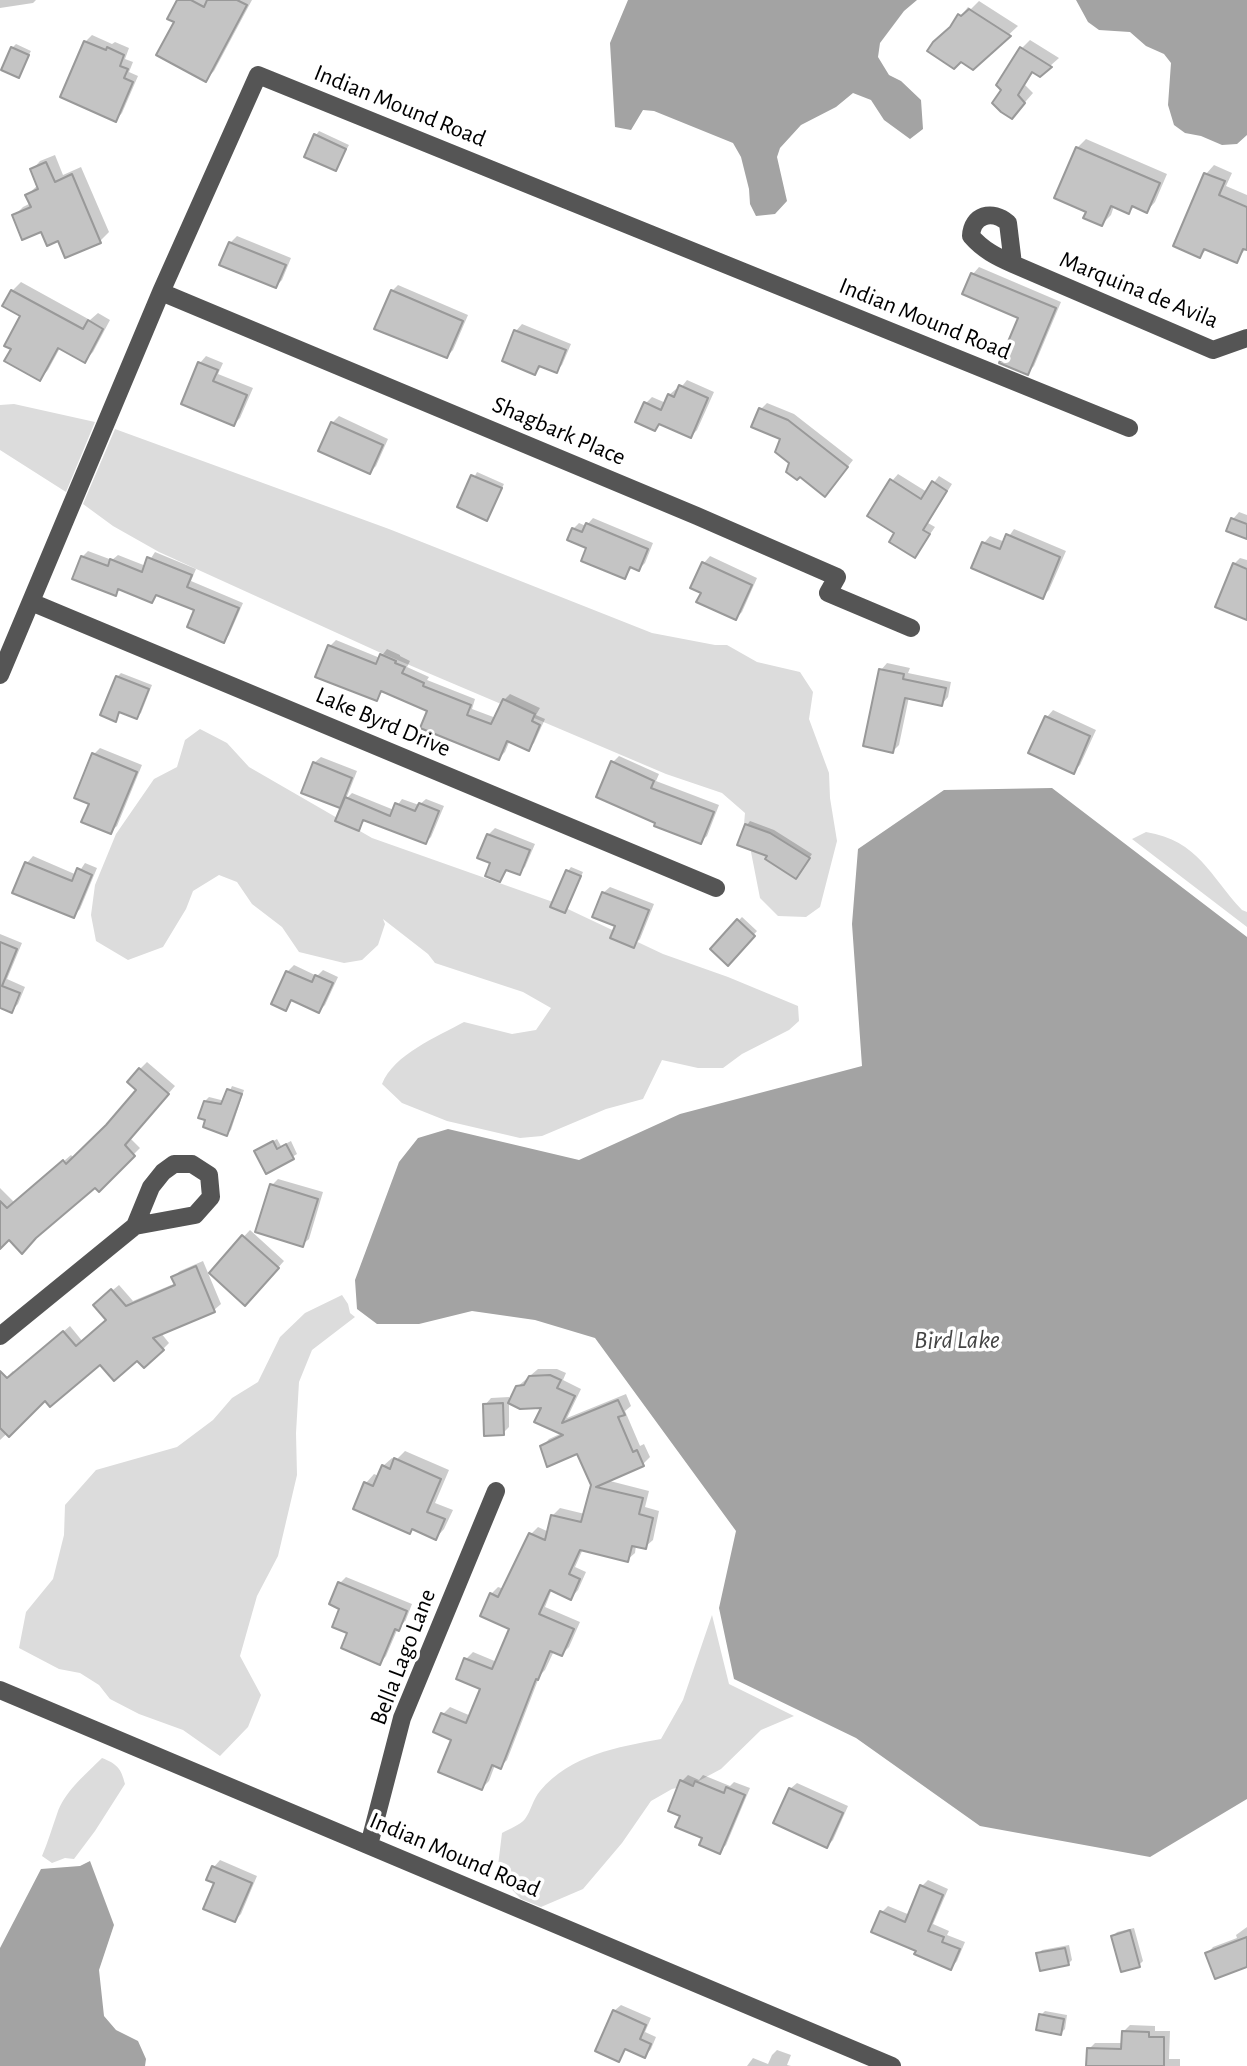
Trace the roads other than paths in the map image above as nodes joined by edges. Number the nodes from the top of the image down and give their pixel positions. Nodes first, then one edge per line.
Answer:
1 (1013, 264) dead end
2 (161, 292) junction
3 (1247, 338) edge
4 (1129, 428) dead end
5 (31, 602) junction
6 (911, 628) dead end
7 (0, 675) edge
8 (716, 888) dead end
9 (135, 1226) junction
10 (0, 1336) edge
11 (496, 1492) dead end
12 (0, 1690) edge
13 (369, 1845) junction
14 (892, 2066) edge

1 - 3 street, Marquina de Avila
2 - 4 street, Indian Mound Road
2 - 5 street, Indian Mound Road
2 - 6 street, Shagbark Place
5 - 7 street, Indian Mound Road
5 - 8 street, Lake Byrd Drive
9 - 9 street
9 - 10 street
11 - 13 street, Bella Lago Lane
12 - 13 street, Indian Mound Road
13 - 14 street, Indian Mound Road

